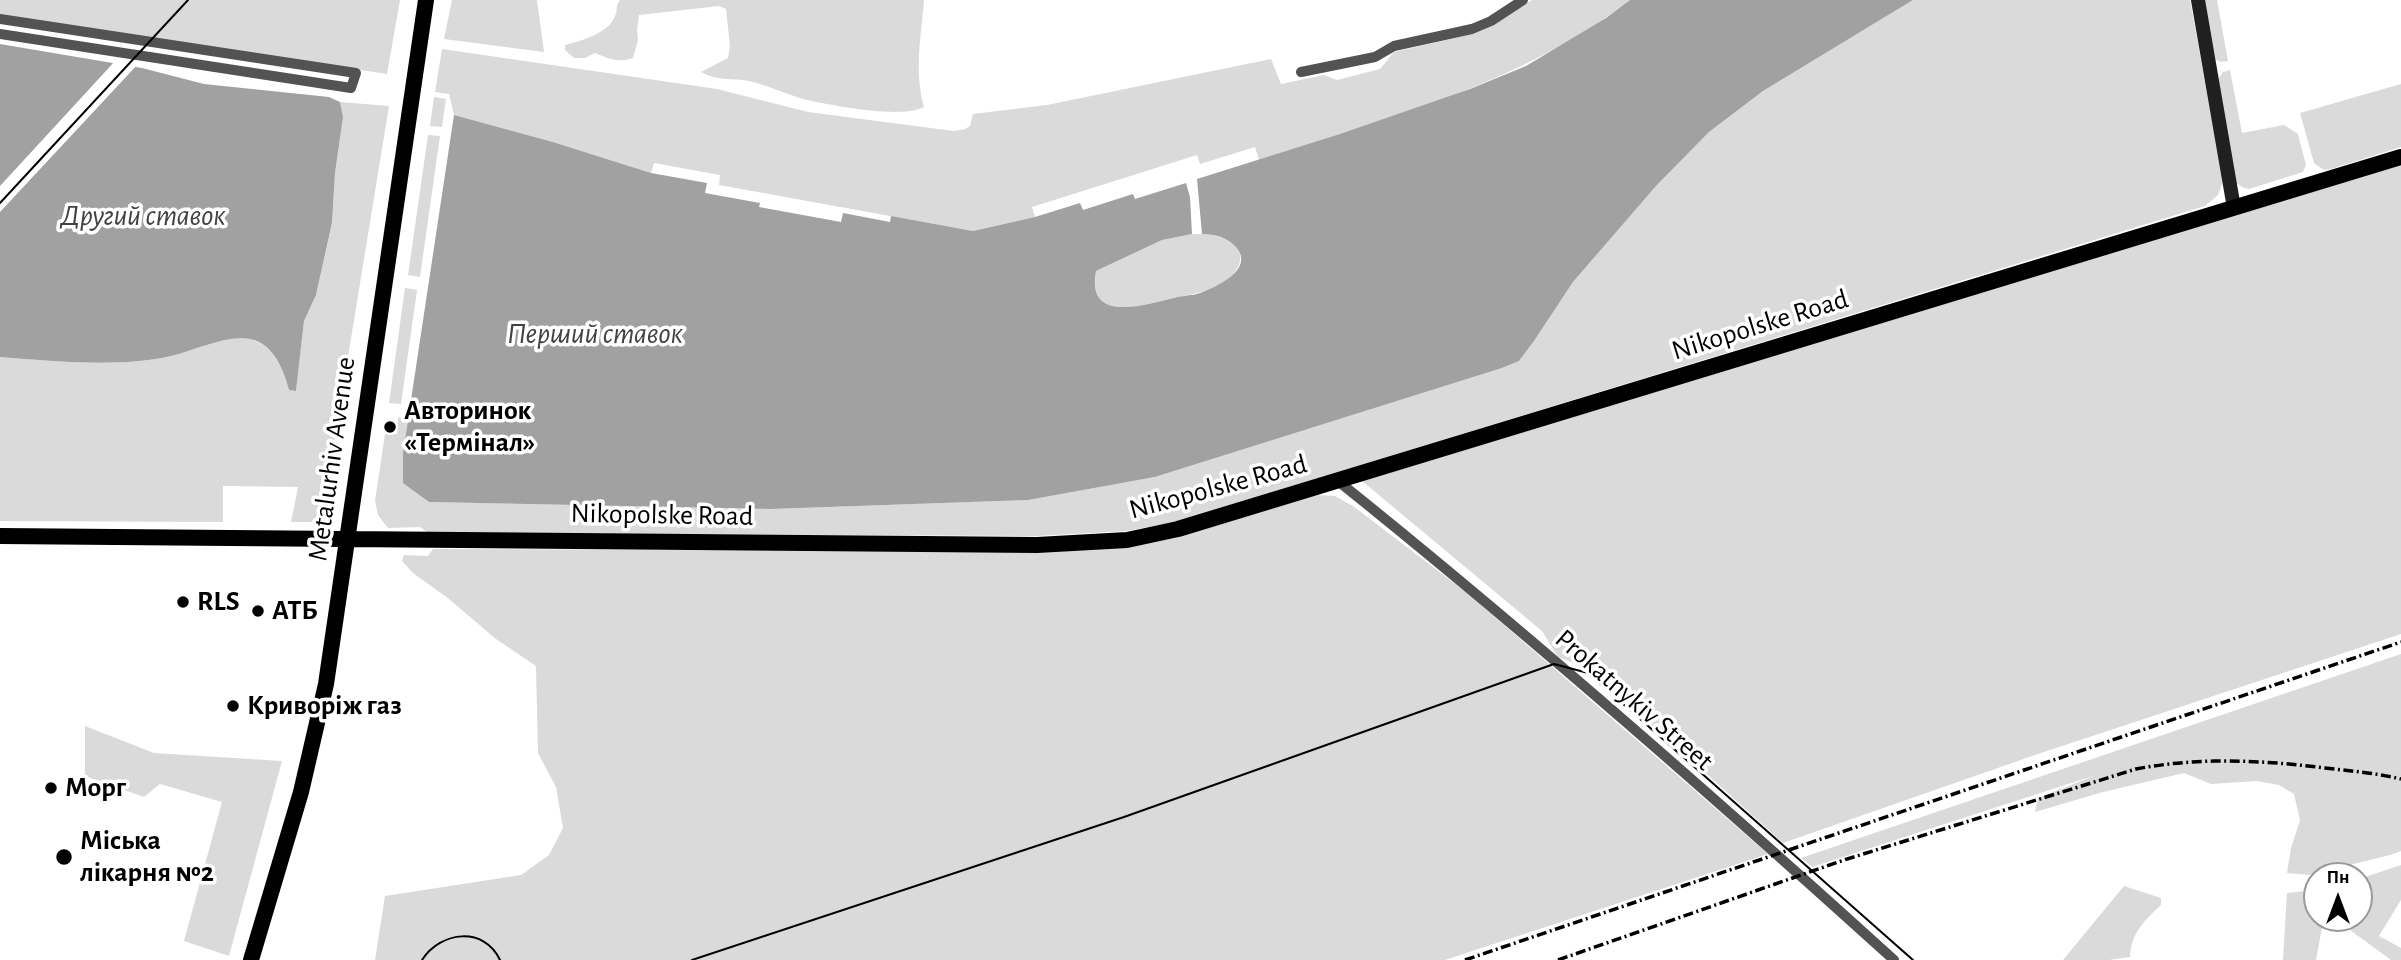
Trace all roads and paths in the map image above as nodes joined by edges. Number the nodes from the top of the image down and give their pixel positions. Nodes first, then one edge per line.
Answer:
1 (426, 0) edge
2 (1522, 0) edge
3 (2197, 0) edge
4 (0, 19) edge
5 (81, 32) junction
6 (0, 34) edge
7 (78, 46) junction
8 (287, 63) junction
9 (1301, 72) dead end
10 (284, 78) junction
11 (2401, 157) edge
12 (2234, 208) junction
13 (1338, 481) junction
14 (0, 536) edge
15 (348, 538) junction
16 (251, 960) edge
17 (1894, 960) edge

1 - 15 main road, Metalurhiv Avenue
2 - 9 street
3 - 12 street
4 - 5 street
5 - 7 street
5 - 8 street
6 - 7 street
7 - 10 street
8 - 10 street
8 - 10 street
11 - 12 main road, Nikopolske Road
12 - 13 main road, Nikopolske Road
13 - 15 main road, Nikopolske Road
13 - 17 street, Prokatnykiv Street
14 - 15 main road, Nikopolske Road
15 - 16 main road, Metalurhiv Avenue

